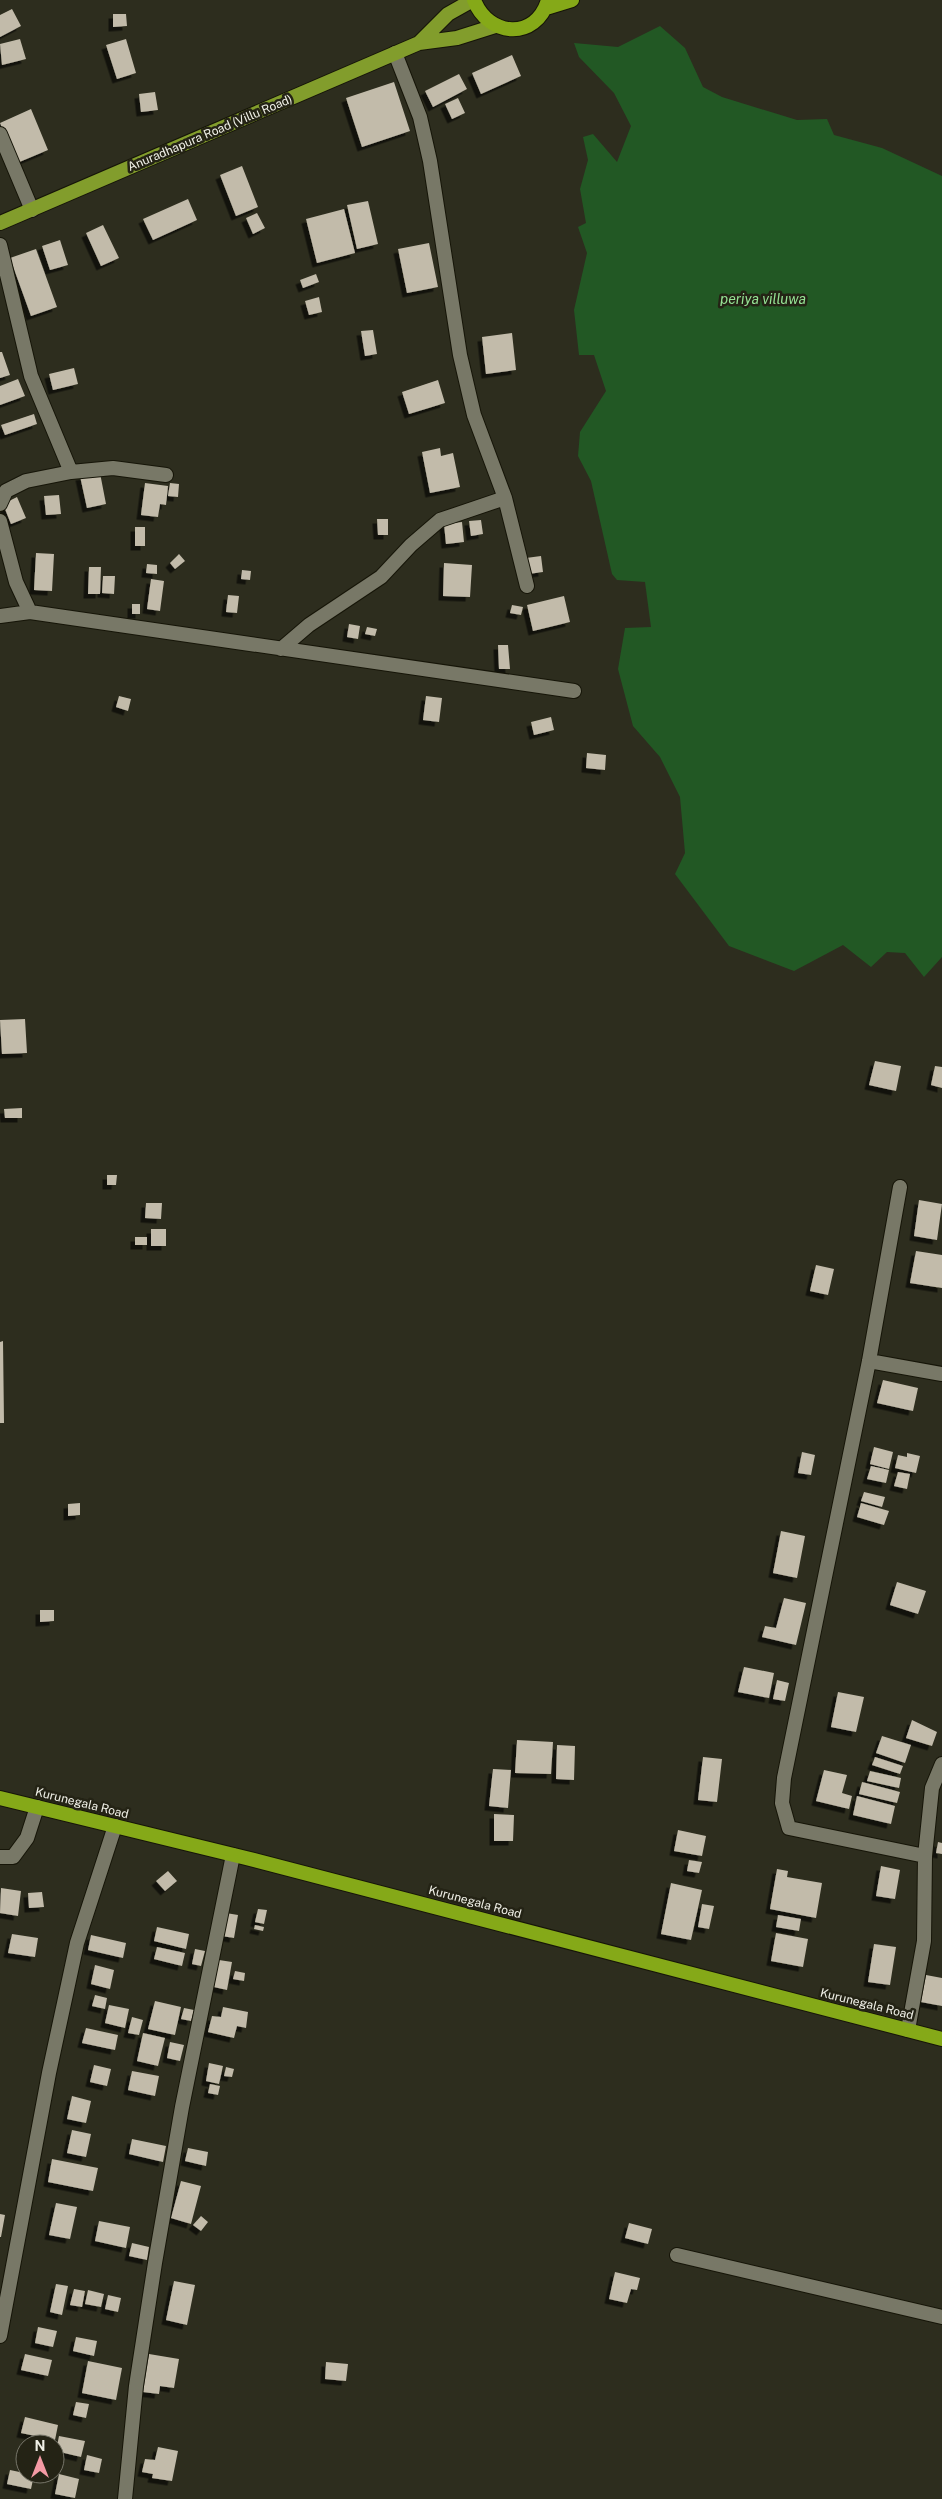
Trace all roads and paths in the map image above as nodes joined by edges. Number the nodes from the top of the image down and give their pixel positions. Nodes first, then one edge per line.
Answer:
1 (474, 0) edge
2 (572, 0) edge
3 (547, 4) edge
4 (495, 26) junction
5 (419, 43) junction
6 (395, 53) junction
7 (0, 134) edge
8 (32, 210) junction
9 (0, 223) edge
10 (0, 245) edge
11 (71, 472) junction
12 (166, 476) dead end
13 (505, 498) junction
14 (0, 504) edge
15 (0, 521) edge
16 (526, 586) dead end
17 (30, 612) junction
18 (0, 616) edge
19 (281, 649) junction
20 (574, 691) dead end
21 (900, 1187) dead end
22 (869, 1360) junction
23 (942, 1374) edge
24 (942, 1764) edge
25 (0, 1798) edge
26 (37, 1808) junction
27 (115, 1826) junction
28 (233, 1855) junction
29 (925, 1856) junction
30 (0, 1857) edge
31 (908, 2030) junction
32 (942, 2039) edge
33 (676, 2255) dead end
34 (942, 2317) edge
35 (0, 2336) edge
36 (125, 2499) edge

1 - 4 highway
1 - 5 main road, Anuradhapura Road (Villu Road)
2 - 3 highway
3 - 4 highway
4 - 5 main road, Anuradhapura Road (Villu Road)
5 - 6 main road, Anuradhapura Road (Villu Road)
6 - 8 main road, Anuradhapura Road (Villu Road)
6 - 13 street
7 - 8 street
8 - 9 main road, Anuradhapura Road (Villu Road)
10 - 11 street
11 - 12 street
11 - 14 street
13 - 16 street
13 - 19 street
15 - 17 street
17 - 18 street
17 - 19 street
19 - 20 street
21 - 22 street
22 - 23 street
22 - 29 street
24 - 29 street
25 - 26 highway, Kurunegala Road
26 - 27 highway, Kurunegala Road
26 - 30 street
27 - 28 highway, Kurunegala Road
27 - 35 street
28 - 31 highway, Kurunegala Road
28 - 36 street
29 - 31 street
31 - 32 highway, Kurunegala Road
33 - 34 street

